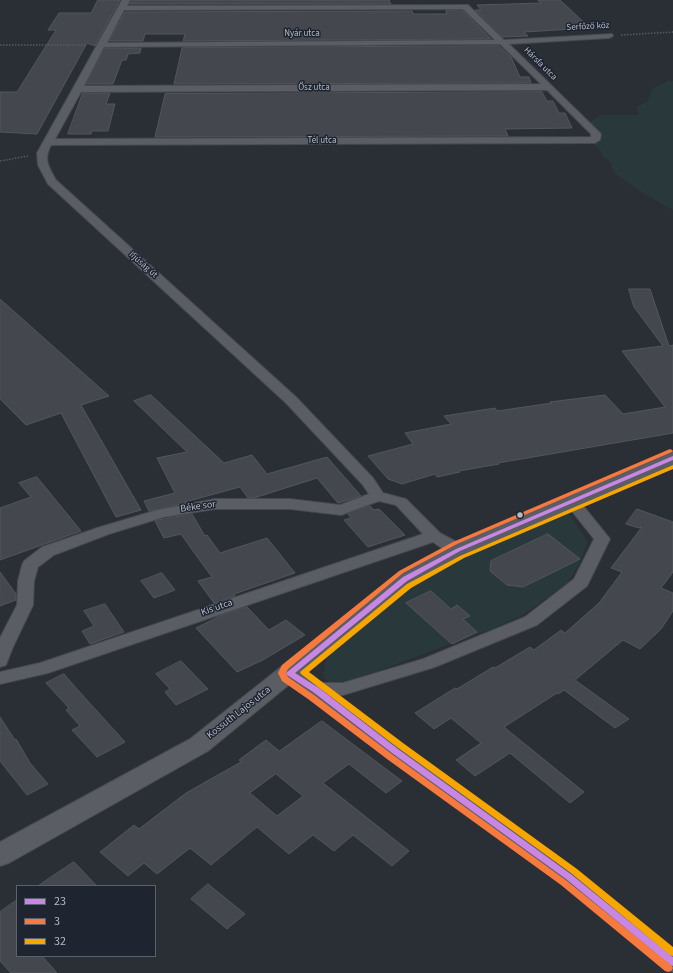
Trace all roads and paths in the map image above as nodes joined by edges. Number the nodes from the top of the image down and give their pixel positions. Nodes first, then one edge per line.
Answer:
1 (124, 4) edge
2 (673, 32) edge
3 (608, 36) joint
4 (504, 42) junction
5 (0, 45) edge
6 (101, 45) junction
7 (549, 87) junction
8 (78, 89) junction
9 (595, 140) joint
10 (49, 142) junction
11 (42, 153) junction
12 (0, 161) edge
13 (673, 458) edge
14 (378, 496) junction
15 (571, 500) junction
16 (434, 536) junction
17 (458, 550) junction
18 (0, 662) edge
19 (290, 673) junction
20 (0, 678) edge
21 (316, 690) junction
22 (0, 855) edge
23 (673, 962) edge

1 - 4 street, Hársfa utca
1 - 6 street
2 - 3 path, Serfőző köz
3 - 4 street, Serfőző köz
4 - 6 street, Nyár utca
4 - 7 street, Hársfa utca
5 - 6 path
6 - 8 street
7 - 8 street, Ősz utca
7 - 9 street, Hársfa utca
8 - 10 street
9 - 10 street, Tél utca
10 - 11 street
11 - 12 path
11 - 14 street, Ifjúság út
13 - 15 street, Kossuth Lajos utca
14 - 16 street
14 - 18 street, Béke sor
15 - 17 street, Kossuth Lajos utca
15 - 21 street
16 - 17 street
16 - 20 street, Kis utca
17 - 19 street, Kossuth Lajos utca
19 - 21 street
19 - 22 street, Kossuth Lajos utca
21 - 23 street

